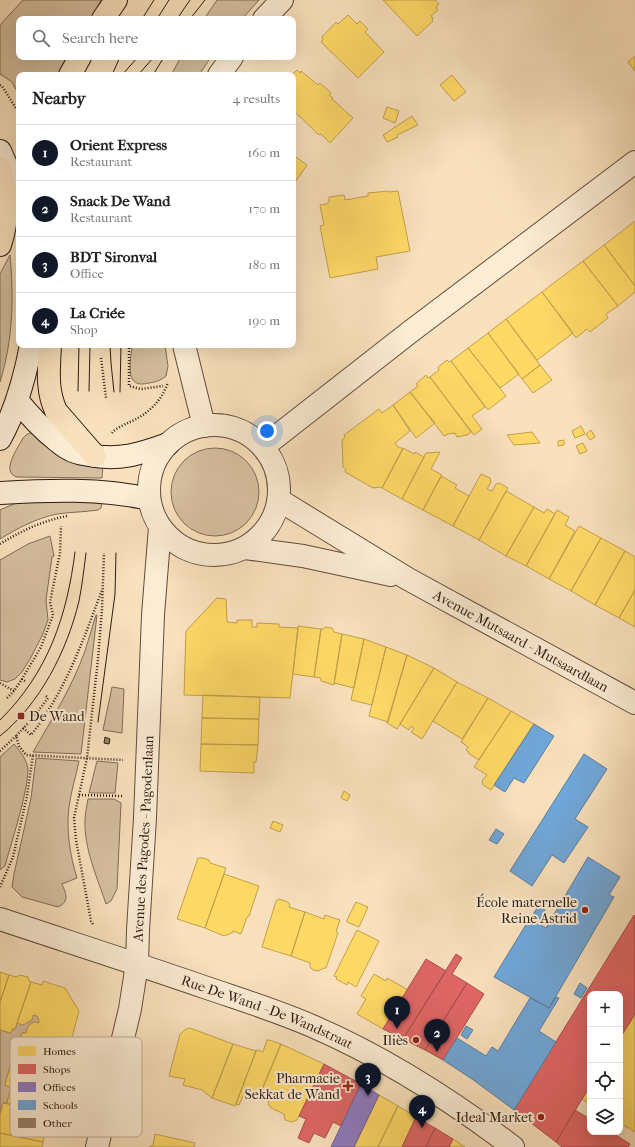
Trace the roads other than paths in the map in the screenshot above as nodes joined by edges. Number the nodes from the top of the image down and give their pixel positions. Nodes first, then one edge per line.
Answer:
1 (116, 0) edge
2 (122, 0) edge
3 (282, 0) edge
4 (105, 16) edge
5 (114, 16) edge
6 (267, 16) edge
7 (78, 60) edge
8 (93, 60) edge
9 (230, 60) edge
10 (72, 72) edge
11 (87, 72) edge
12 (222, 72) edge
13 (0, 151) edge
14 (635, 162) edge
15 (0, 168) edge
16 (16, 189) edge
17 (0, 245) edge
18 (30, 348) edge
19 (50, 348) edge
20 (185, 348) edge
21 (17, 400) junction
22 (204, 426) junction
23 (0, 439) edge
24 (168, 444) junction
25 (264, 447) junction
26 (95, 456) junction
27 (0, 493) edge
28 (149, 498) junction
29 (279, 500) junction
30 (160, 527) junction
31 (245, 548) junction
32 (408, 579) junction
33 (635, 703) edge
34 (0, 919) edge
35 (137, 964) junction
36 (123, 1037) edge
37 (99, 1137) edge
38 (97, 1147) edge
39 (513, 1147) edge

1 - 4 main road
2 - 5 main road
3 - 6 street
7 - 10 main road
8 - 11 main road
9 - 12 street
13 - 16 street
14 - 25 street
15 - 17 main road
18 - 21 street
19 - 26 main road
20 - 22 street
21 - 23 street
21 - 26 street
22 - 24 street
22 - 25 street
24 - 26 street
24 - 28 street
25 - 29 street
27 - 28 street
28 - 30 street
29 - 31 street
29 - 32 street, Avenue Mutsaard - Mutsaardlaan
30 - 31 street
30 - 35 street, Avenue des Pagodes - Pagodenlaan
31 - 32 street, Avenue Mutsaard - Mutsaardlaan
32 - 33 street, Avenue Mutsaard - Mutsaardlaan
34 - 35 street, Rue De Wand - De Wandstraat
35 - 36 street, Avenue des Pagodes - Pagodenlaan
35 - 39 street, Rue De Wand - De Wandstraat
37 - 38 street, Avenue des Pagodes - Pagodenlaan

